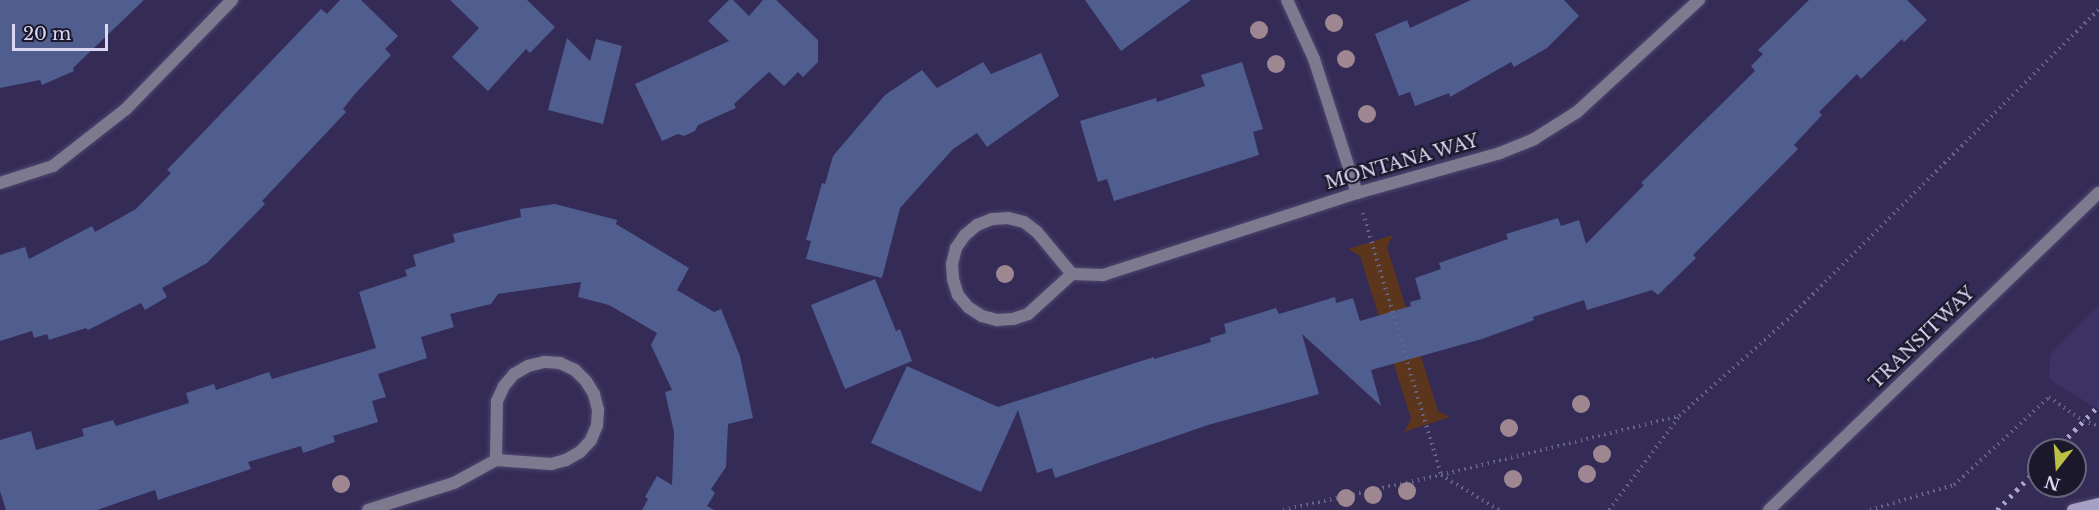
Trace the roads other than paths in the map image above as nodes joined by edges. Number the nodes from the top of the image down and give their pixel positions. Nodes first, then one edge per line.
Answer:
1 (232, 0) edge
2 (1287, 0) edge
3 (1699, 0) edge
4 (0, 183) edge
5 (2099, 192) edge
6 (1357, 193) junction
7 (1072, 274) junction
8 (496, 459) junction
9 (2099, 504) edge
10 (368, 510) edge
11 (1769, 510) edge
12 (2073, 510) edge

1 - 4 street
2 - 6 street
3 - 6 street, MONTANA WAY
5 - 11 street, TRANSITWAY
6 - 7 street, MONTANA WAY
7 - 7 street
8 - 8 street
8 - 10 street
9 - 12 main road

